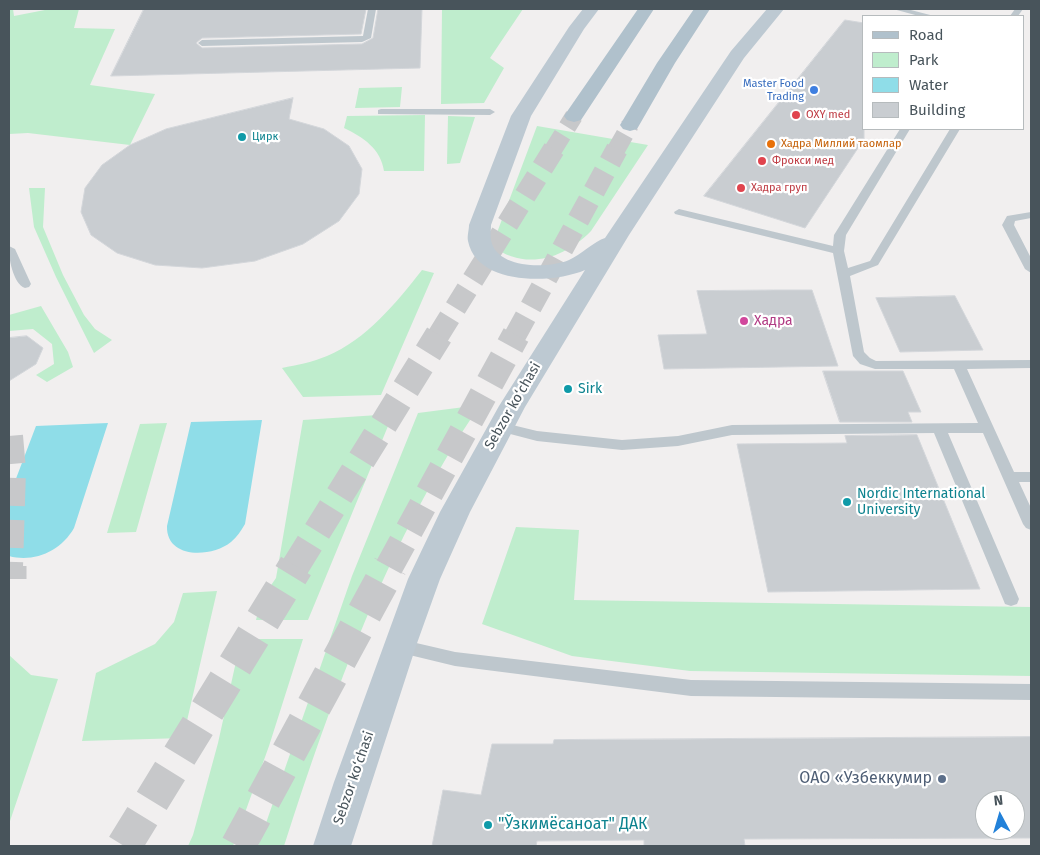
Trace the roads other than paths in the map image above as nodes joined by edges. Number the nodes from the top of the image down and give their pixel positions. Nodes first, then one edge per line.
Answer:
1 (372, 9) edge
2 (591, 9) edge
3 (646, 9) edge
4 (702, 9) edge
5 (776, 9) edge
6 (897, 9) edge
7 (924, 15) edge
8 (202, 43) dead end
9 (380, 112) dead end
10 (490, 112) dead end
11 (574, 116) tunnel mouth
12 (630, 125) tunnel mouth
13 (904, 130) edge
14 (954, 130) edge
15 (679, 212) dead end
16 (1031, 216) edge
17 (618, 235) junction
18 (9, 249) edge
19 (838, 251) junction
20 (1031, 269) edge
21 (844, 274) junction
22 (25, 284) dead end
23 (958, 364) junction
24 (1031, 364) edge
25 (500, 427) junction
26 (939, 428) junction
27 (988, 428) junction
28 (1031, 477) edge
29 (1010, 478) junction
30 (1031, 524) edge
31 (1011, 600) dead end
32 (399, 646) junction
33 (1031, 692) edge
34 (332, 846) edge

1 - 8 lane
2 - 17 street
3 - 11 main road
4 - 12 main road
5 - 17 street, Sebzor ko‘chasi
6 - 7 lane
9 - 10 lane
13 - 19 lane
14 - 21 lane
15 - 19 lane
16 - 20 lane
17 - 25 street, Sebzor ko‘chasi
18 - 22 lane
19 - 21 lane
21 - 23 lane
23 - 24 lane
23 - 27 lane
25 - 26 lane
25 - 32 street, Sebzor ko‘chasi
26 - 27 lane
26 - 31 lane
27 - 29 lane
28 - 29 lane
29 - 30 lane
32 - 33 lane
32 - 34 street, Sebzor ko‘chasi

